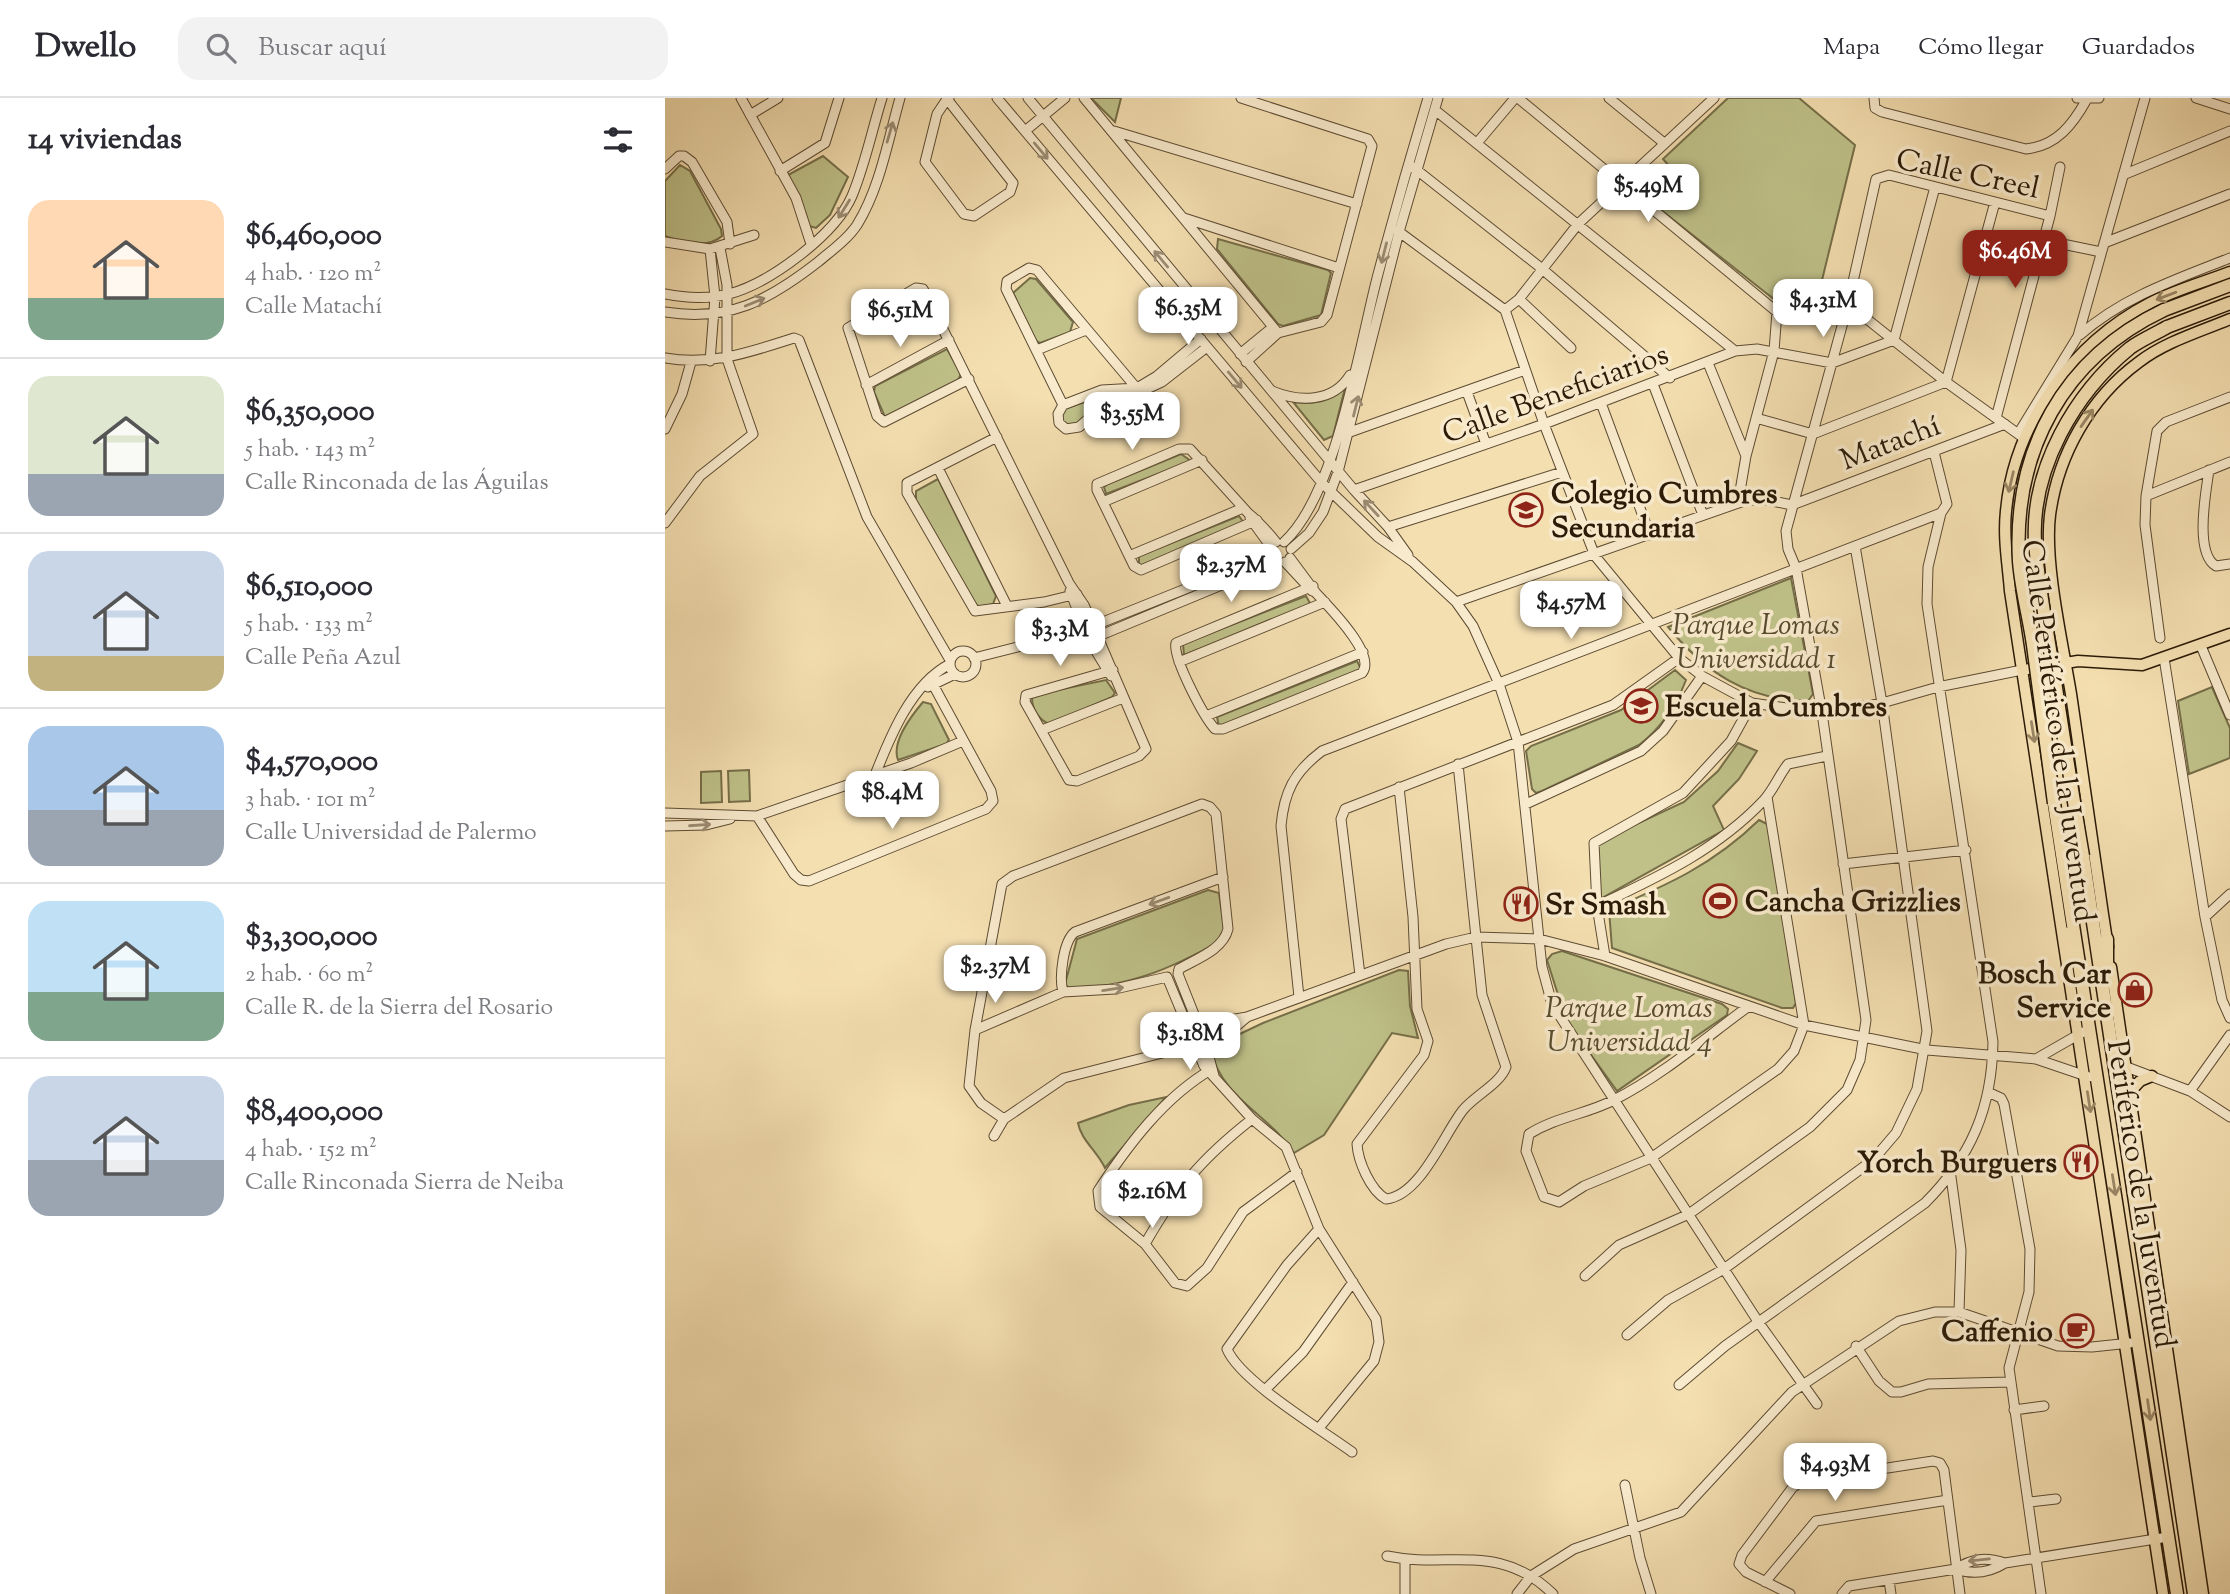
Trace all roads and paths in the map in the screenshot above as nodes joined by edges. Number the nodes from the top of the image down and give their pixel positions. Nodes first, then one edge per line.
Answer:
1 (741, 98) edge
2 (778, 98) edge
3 (839, 98) edge
4 (882, 98) edge
5 (900, 98) edge
6 (997, 98) edge
7 (1028, 98) edge
8 (1065, 98) edge
9 (1084, 98) edge
10 (1241, 98) edge
11 (1428, 98) edge
12 (1438, 98) edge
13 (1517, 98) edge
14 (1609, 98) edge
15 (2099, 98) edge
16 (2145, 98) edge
17 (2198, 98) edge
18 (948, 99) edge
19 (2082, 99) edge
20 (1709, 100) edge
21 (1874, 103) edge
22 (2230, 109) edge
23 (1434, 110) junction
24 (750, 115) junction
25 (1042, 117) junction
26 (1025, 131) junction
27 (1114, 131) junction
28 (2230, 131) edge
29 (1477, 143) junction
30 (1664, 143) junction
31 (1413, 167) junction
32 (2060, 167) dead end
33 (665, 169) edge
34 (780, 171) junction
35 (2123, 175) junction
36 (1621, 183) junction
37 (1935, 187) junction
38 (2230, 194) edge
39 (1995, 202) junction
40 (1357, 204) junction
41 (2050, 216) junction
42 (1183, 217) junction
43 (1578, 224) junction
44 (1391, 225) junction
45 (1399, 232) junction
46 (754, 236) dead end
47 (2043, 240) junction
48 (665, 242) edge
49 (811, 244) junction
50 (725, 246) junction
51 (2103, 247) junction
52 (710, 249) junction
53 (2230, 258) edge
54 (1339, 268) junction
55 (1541, 268) junction
56 (2230, 272) edge
57 (2230, 285) edge
58 (665, 293) edge
59 (727, 295) junction
60 (715, 297) junction
61 (1519, 299) junction
62 (2230, 303) edge
63 (1849, 304) junction
64 (1505, 310) junction
65 (665, 312) edge
66 (726, 313) junction
67 (715, 314) junction
68 (2230, 319) edge
69 (1086, 330) junction
70 (1276, 330) junction
71 (2078, 336) junction
72 (949, 340) junction
73 (1894, 340) junction
74 (1204, 343) junction
75 (1571, 348) dead end
76 (1037, 350) junction
77 (1735, 351) junction
78 (1774, 351) junction
79 (665, 358) edge
80 (1243, 358) junction
81 (727, 359) junction
82 (710, 361) junction
83 (691, 362) junction
84 (1356, 363) junction
85 (1708, 363) junction
86 (1832, 363) junction
87 (1366, 365) junction
88 (1525, 370) junction
89 (1670, 378) junction
90 (969, 379) junction
91 (1946, 382) junction
92 (1653, 384) junction
93 (866, 385) junction
94 (1139, 390) junction
95 (1271, 391) junction
96 (1467, 391) junction
97 (2230, 397) edge
98 (1601, 403) junction
99 (1063, 405) junction
100 (1756, 418) junction
101 (1996, 418) junction
102 (1544, 424) junction
103 (2005, 424) junction
104 (665, 429) edge
105 (1350, 432) junction
106 (1813, 434) junction
107 (2021, 436) junction
108 (997, 437) junction
109 (1486, 444) junction
110 (1934, 452) junction
111 (1746, 456) junction
112 (1202, 460) junction
113 (1330, 462) junction
114 (2230, 462) edge
115 (938, 468) junction
116 (2209, 470) junction
117 (1338, 472) junction
118 (1562, 472) junction
119 (1322, 483) junction
120 (1354, 490) junction
121 (1331, 492) junction
122 (2146, 496) junction
123 (1103, 502) junction
124 (1738, 503) junction
125 (1792, 505) junction
126 (1245, 511) junction
127 (1941, 513) junction
128 (1703, 515) junction
129 (1254, 522) junction
130 (665, 523) edge
131 (1388, 527) junction
132 (1650, 535) junction
133 (1855, 546) junction
134 (1281, 552) junction
135 (1129, 556) junction
136 (1595, 556) junction
137 (1413, 562) junction
138 (2230, 564) edge
139 (1796, 568) junction
140 (1313, 590) junction
141 (1074, 596) junction
142 (1325, 602) junction
143 (1456, 602) junction
144 (1007, 606) junction
145 (1134, 610) junction
146 (1139, 620) junction
147 (2059, 620) junction
148 (2016, 625) junction
149 (1653, 626) junction
150 (1089, 628) junction
151 (2230, 634) edge
152 (1093, 638) junction
153 (2160, 638) dead end
154 (1068, 639) junction
155 (2201, 646) junction
156 (1363, 652) junction
157 (974, 658) junction
158 (1679, 658) junction
159 (2164, 658) junction
160 (950, 662) junction
161 (1179, 662) junction
162 (2066, 663) junction
163 (2022, 670) junction
164 (955, 674) junction
165 (1111, 674) junction
166 (1702, 676) junction
167 (929, 684) junction
168 (1499, 684) junction
169 (1938, 687) junction
170 (2070, 692) junction
171 (2027, 697) junction
172 (1123, 698) junction
173 (1882, 703) junction
174 (1752, 704) junction
175 (1822, 713) junction
176 (2230, 715) edge
177 (1206, 716) junction
178 (1042, 730) junction
179 (963, 741) junction
180 (1518, 742) junction
181 (1827, 756) junction
182 (1458, 764) junction
183 (875, 775) junction
184 (1399, 788) junction
185 (1767, 797) junction
186 (1526, 804) junction
187 (665, 813) edge
188 (757, 816) junction
189 (735, 817) junction
190 (665, 826) edge
191 (1966, 850) junction
192 (1905, 856) junction
193 (1843, 864) junction
194 (1223, 877) junction
195 (2230, 894) edge
196 (1597, 906) junction
197 (2205, 917) junction
198 (2064, 933) junction
199 (1476, 937) junction
200 (1539, 939) junction
201 (2107, 939) junction
202 (1415, 955) junction
203 (1605, 956) junction
204 (1360, 975) junction
205 (2081, 978) junction
206 (1063, 992) junction
207 (1299, 997) junction
208 (1749, 1006) junction
209 (1247, 1017) junction
210 (2230, 1018) edge
211 (2106, 1023) junction
212 (1804, 1025) junction
213 (975, 1030) junction
214 (1201, 1032) junction
215 (2084, 1032) junction
216 (2230, 1035) edge
217 (1866, 1038) junction
218 (1193, 1041) junction
219 (1205, 1042) junction
220 (1927, 1049) junction
221 (1993, 1056) junction
222 (2036, 1059) junction
223 (2124, 1066) junction
224 (1212, 1072) junction
225 (2152, 1076) junction
226 (2091, 1077) junction
227 (2190, 1091) junction
228 (1990, 1093) junction
229 (2128, 1094) junction
230 (1613, 1100) junction
231 (2230, 1117) edge
232 (1004, 1119) junction
233 (1252, 1119) junction
234 (994, 1136) dead end
235 (1651, 1158) junction
236 (1297, 1172) junction
237 (1951, 1177) junction
238 (1689, 1214) junction
239 (1319, 1229) junction
240 (1145, 1244) junction
241 (1724, 1269) junction
242 (1585, 1276) dead end
243 (1353, 1282) junction
244 (1959, 1312) junction
245 (1759, 1323) junction
246 (2016, 1333) junction
247 (1627, 1335) dead end
248 (2133, 1343) junction
249 (1856, 1346) junction
250 (2010, 1382) junction
251 (1801, 1384) junction
252 (1679, 1385) dead end
253 (1266, 1389) junction
254 (1817, 1404) dead end
255 (2043, 1406) dead end
256 (2014, 1410) junction
257 (1319, 1428) junction
258 (1352, 1452) dead end
259 (1625, 1485) dead end
260 (2056, 1499) dead end
261 (1948, 1500) junction
262 (2029, 1502) junction
263 (1633, 1529) junction
264 (2161, 1538) junction
265 (1387, 1556) dead end
266 (2035, 1559) junction
267 (1405, 1560) junction
268 (1956, 1569) junction
269 (1531, 1576) junction
270 (1889, 1580) junction
271 (1765, 1582) junction
272 (1405, 1594) edge
273 (1517, 1594) edge
274 (1553, 1594) edge
275 (1651, 1594) edge
276 (1790, 1594) edge
277 (1842, 1594) edge
278 (1891, 1594) edge
279 (1960, 1594) edge
280 (2041, 1594) edge
281 (2163, 1594) edge
282 (2177, 1594) edge
283 (2194, 1594) edge
284 (2203, 1594) edge

1 - 24 street
2 - 24 street
3 - 34 street
4 -> 49 street
66 -> 5 street
6 - 26 street
7 - 25 street
8 - 25 street
9 - 27 street
10 - 40 street
11 - 31 street
12 - 23 street
13 - 29 street
13 - 36 street
14 - 30 street
15 - 19 street
16 - 35 street
17 - 22 street
18 - 18 street
19 - 21 street
20 - 30 street
23 - 29 street
23 - 31 street
24 - 34 street
25 - 26 street
80 -> 25 street
26 -> 74 street
27 - 40 street
27 - 42 street
28 - 35 street
29 - 43 street
30 - 36 street
31 - 44 street
31 - 45 street
31 - 55 street
32 - 41 street
33 - 50 street
34 - 49 street
35 - 51 street
36 - 43 street
36 - 78 street
37 - 39 street, Calle Creel
37 - 63 street, Calle Creel
37 - 73 street
38 - 51 street
39 - 41 street, Calle Creel
39 - 91 street
40 - 54 street
41 - 47 street
42 - 54 street
42 - 70 street
43 - 55 street
43 - 77 street
44 - 45 street
44 -> 84 street
45 - 64 street
45 - 87 street
46 - 50 street
47 - 51 street, Calle Creel
47 - 101 street
48 - 52 street
49 - 59 street
50 - 52 street
50 - 59 street
51 - 71 street
52 - 60 street
53 - 71 street
54 - 70 street
55 - 61 street
55 - 89 street
56 -> 107 main road, Calle Periférico de la Juventud
57 - 205 highway, Periférico de la Juventud, bridge
58 - 60 street
59 - 60 street
59 - 66 street
60 - 67 street
61 - 64 street
61 - 75 street
62 - 211 highway, Periférico de la Juventud, bridge
63 - 73 street
63 - 86 street
64 - 88 street
65 - 67 street
66 - 67 street
66 - 81 street
67 - 82 street
147 -> 68 main road, Calle Periférico de la Juventud
69 - 76 street
69 - 76 street
69 - 94 street
70 - 80 street
71 - 107 street
72 - 90 street
72 - 93 street
72 - 93 street
73 - 86 street
73 - 91 street
74 - 94 street
74 -> 119 street
76 - 99 street
77 - 78 street, Calle Beneficiarios
77 - 85 street, Calle Beneficiarios
78 - 86 street, Calle Beneficiarios
78 - 100 street
79 - 83 street
80 - 95 street
81 - 82 street
81 - 130 street
81 - 160 street
82 - 83 street
83 - 104 street
84 - 87 street
84 - 95 street
84 - 113 street
85 - 89 street, Calle Beneficiarios
85 - 111 street
86 - 106 street
105 -> 87 street
88 - 96 street
88 - 102 street
89 - 92 street, Calle Beneficiarios
90 - 93 street
90 - 108 street
91 - 101 street
91 - 106 street
92 - 98 street, Calle Beneficiarios
92 - 128 street
94 - 99 street
94 - 99 street
95 - 113 street
96 - 105 street
96 - 109 street
97 - 122 street
98 - 102 street, Calle Beneficiarios
98 - 132 street
100 - 106 street
100 - 111 street
101 - 103 street
102 - 109 street, Calle Beneficiarios
102 - 118 street
103 - 107 street
103 - 110 street, Matachí
105 - 117 street
106 - 125 street
107 -> 148 main road, Calle Periférico de la Juventud
108 - 115 street
108 - 141 street
109 - 120 street, Calle Beneficiarios
110 - 125 street, Matachí
110 - 127 street
111 - 124 street
112 - 123 street
112 - 123 street
112 - 126 street
113 - 117 street
113 - 119 street
114 - 116 street
115 - 144 street
115 - 144 street
116 - 122 street
116 - 138 street
117 - 120 street
117 - 121 street
118 - 131 street
118 - 136 street
119 - 121 street
119 - 134 street
131 -> 120 street
121 - 134 street
121 - 137 street
122 - 153 street
123 - 135 street
124 - 125 street
124 - 128 street
125 - 139 street
126 - 129 street
126 - 135 street
127 - 133 street
127 - 169 street
128 - 132 street
129 - 134 street
129 - 135 street
131 - 137 street
132 - 136 street
133 - 139 street
133 - 173 street
134 - 140 street
134 - 145 street
134 - 146 street
136 - 143 street
136 - 149 street
137 - 143 street
139 - 149 street
139 - 175 street
140 - 142 street
140 - 161 street
141 - 144 street
141 - 150 street
142 - 156 street
142 - 161 street
143 - 168 street
145 - 146 street
145 - 150 street
146 - 152 street
147 - 148 main road
147 - 162 main road, Calle Periférico de la Juventud
148 - 163 main road, Calle Periférico de la Juventud
149 - 158 street
149 - 168 street
150 - 152 street
150 - 154 street
151 - 155 main road
152 - 154 street
152 - 165 street
154 - 157 street
155 - 159 main road
155 - 176 street
156 - 177 street
156 - 177 street
157 - 160 street
157 - 164 street
158 - 166 street
158 - 180 street
159 - 162 main road
159 - 197 street
160 - 164 street
160 - 167 street
161 - 177 street
162 - 163 main road
162 - 170 main road, Calle Periférico de la Juventud
163 - 169 street
163 - 171 main road, Calle Periférico de la Juventud
164 - 167 street
165 - 172 street
165 - 178 street
166 - 174 street
166 - 186 street
167 - 179 street
167 - 183 street
168 - 180 street
168 - 207 street
169 - 173 street
169 - 191 street
170 - 171 main road
170 - 201 main road, Calle Periférico de la Juventud
171 -> 198 main road, Calle Periférico de la Juventud
172 - 178 street
172 - 178 street
173 - 175 street
173 - 192 street
174 - 175 street
174 - 196 street
175 - 181 street
179 - 183 street
179 - 188 street
180 - 182 street
180 - 186 street
181 - 185 street
181 - 193 street
182 - 184 street
182 - 199 street
183 - 188 street
184 - 202 street
184 - 204 street
185 - 196 street
185 - 212 street
186 - 200 street
187 - 189 street
188 - 189 street
190 -> 189 street
191 - 192 street
191 - 221 street
192 - 193 street
192 - 220 street
193 - 217 street
194 -> 206 street
194 - 213 street
194 - 214 street
195 - 197 street
196 - 203 street
197 - 210 street
198 - 205 highway
198 - 215 main road, Calle Periférico de la Juventud
199 - 200 street
199 - 202 street
199 - 202 street
200 - 203 street
200 - 230 street
201 - 211 highway
201 - 223 main road, Calle Periférico de la Juventud
202 - 204 street
203 - 208 street
204 - 207 street
205 - 215 highway, Periférico de la Juventud
206 - 213 street
206 -> 218 street
207 - 209 street
208 - 212 street
208 - 230 street
209 - 214 street
209 - 219 street
211 - 283 highway, Periférico de la Juventud
212 - 217 street
212 - 235 street
213 - 232 street
214 - 218 street
214 - 219 street
215 - 222 street
215 - 226 highway, Periférico de la Juventud
216 - 227 street
217 - 220 street
217 - 238 street
218 - 219 street
218 - 224 street
218 - 232 street
219 - 224 street
220 - 221 street
220 - 241 street
221 - 222 street
221 - 228 street
222 - 226 street
223 - 225 street
223 - 229 main road, Calle Periférico de la Juventud
224 - 233 street
224 - 240 street
225 - 227 street
225 - 229 main road
226 -> 248 highway, Periférico de la Juventud
227 - 231 street
228 - 237 street
228 - 246 street
229 - 284 main road, Calle Periférico de la Juventud
230 - 235 street
230 - 235 street
232 - 234 street
233 - 236 street
233 - 240 street
235 - 238 street
236 - 239 street
236 - 240 street
237 - 244 street
237 - 245 street
238 - 241 street
238 - 242 street
239 - 243 street
239 - 253 street
241 - 245 street
241 - 247 street
243 - 253 street
243 - 257 street
244 - 246 street
244 - 249 street
245 - 251 street
245 - 252 street
246 - 248 street
246 - 250 street
248 -> 264 highway, Periférico de la Juventud
249 - 250 street
249 - 251 street
250 - 256 street
251 - 254 street
251 - 263 street
253 - 257 street
255 - 256 street
256 - 262 street
257 - 258 street
259 - 263 street
260 - 262 street
261 - 268 street
261 - 271 street
261 - 271 street
262 - 266 street
263 - 269 street
263 - 275 street
264 - 266 street
264 - 281 main road
264 - 282 highway, Periférico de la Juventud
265 - 267 street
266 - 268 street
266 - 280 street
267 - 269 street
267 - 272 street
268 - 270 street
268 - 279 street
269 - 273 street
269 - 274 street
270 - 277 street
270 - 278 street
271 - 276 street

